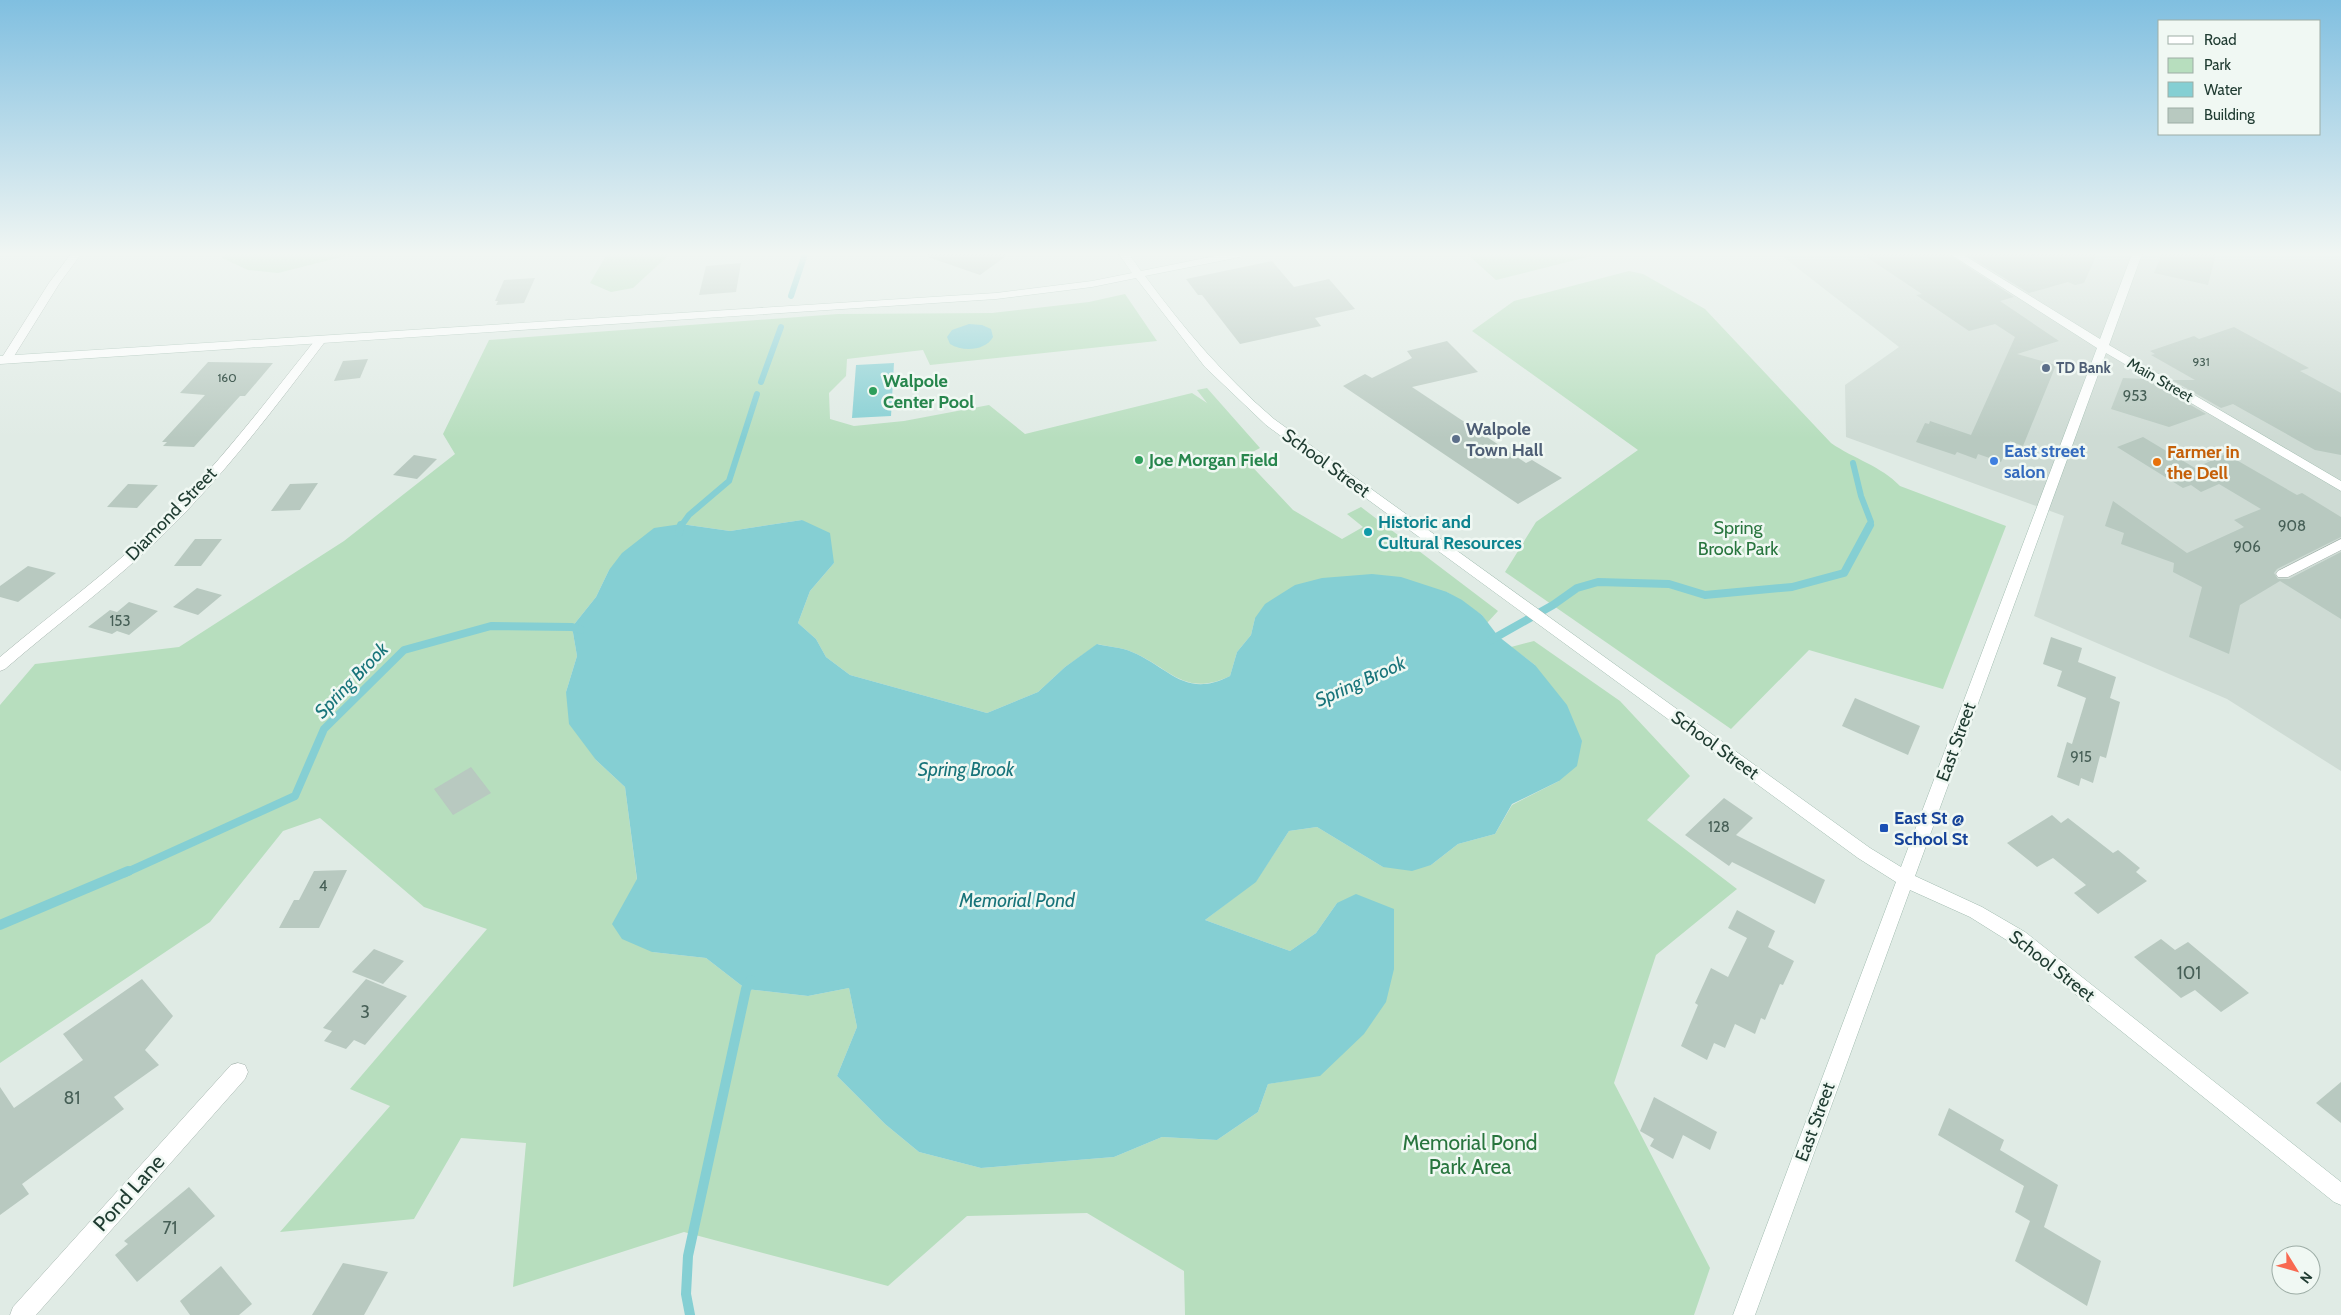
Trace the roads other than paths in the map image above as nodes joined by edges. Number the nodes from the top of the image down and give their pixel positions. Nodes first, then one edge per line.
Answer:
1 (33, 315) edge
2 (705, 315) edge
3 (1170, 315) edge
4 (2053, 315) edge
5 (2114, 315) edge
6 (320, 341) junction
7 (2102, 346) junction
8 (3, 360) edge
9 (2341, 487) edge
10 (2341, 544) edge
11 (2283, 574) dead end
12 (0, 665) edge
13 (1905, 879) junction
14 (238, 1072) dead end
15 (2341, 1195) edge
16 (21, 1315) edge
17 (1744, 1315) edge

1 - 8 street
2 - 6 street
3 - 13 street, School Street
4 - 7 street, Main Street
5 - 7 street, East Street
6 - 8 street
6 - 12 street, Diamond Street
7 - 9 street, Main Street
7 - 13 street, East Street
10 - 11 street
13 - 15 street, School Street
13 - 17 street, East Street
14 - 16 street, Pond Lane

